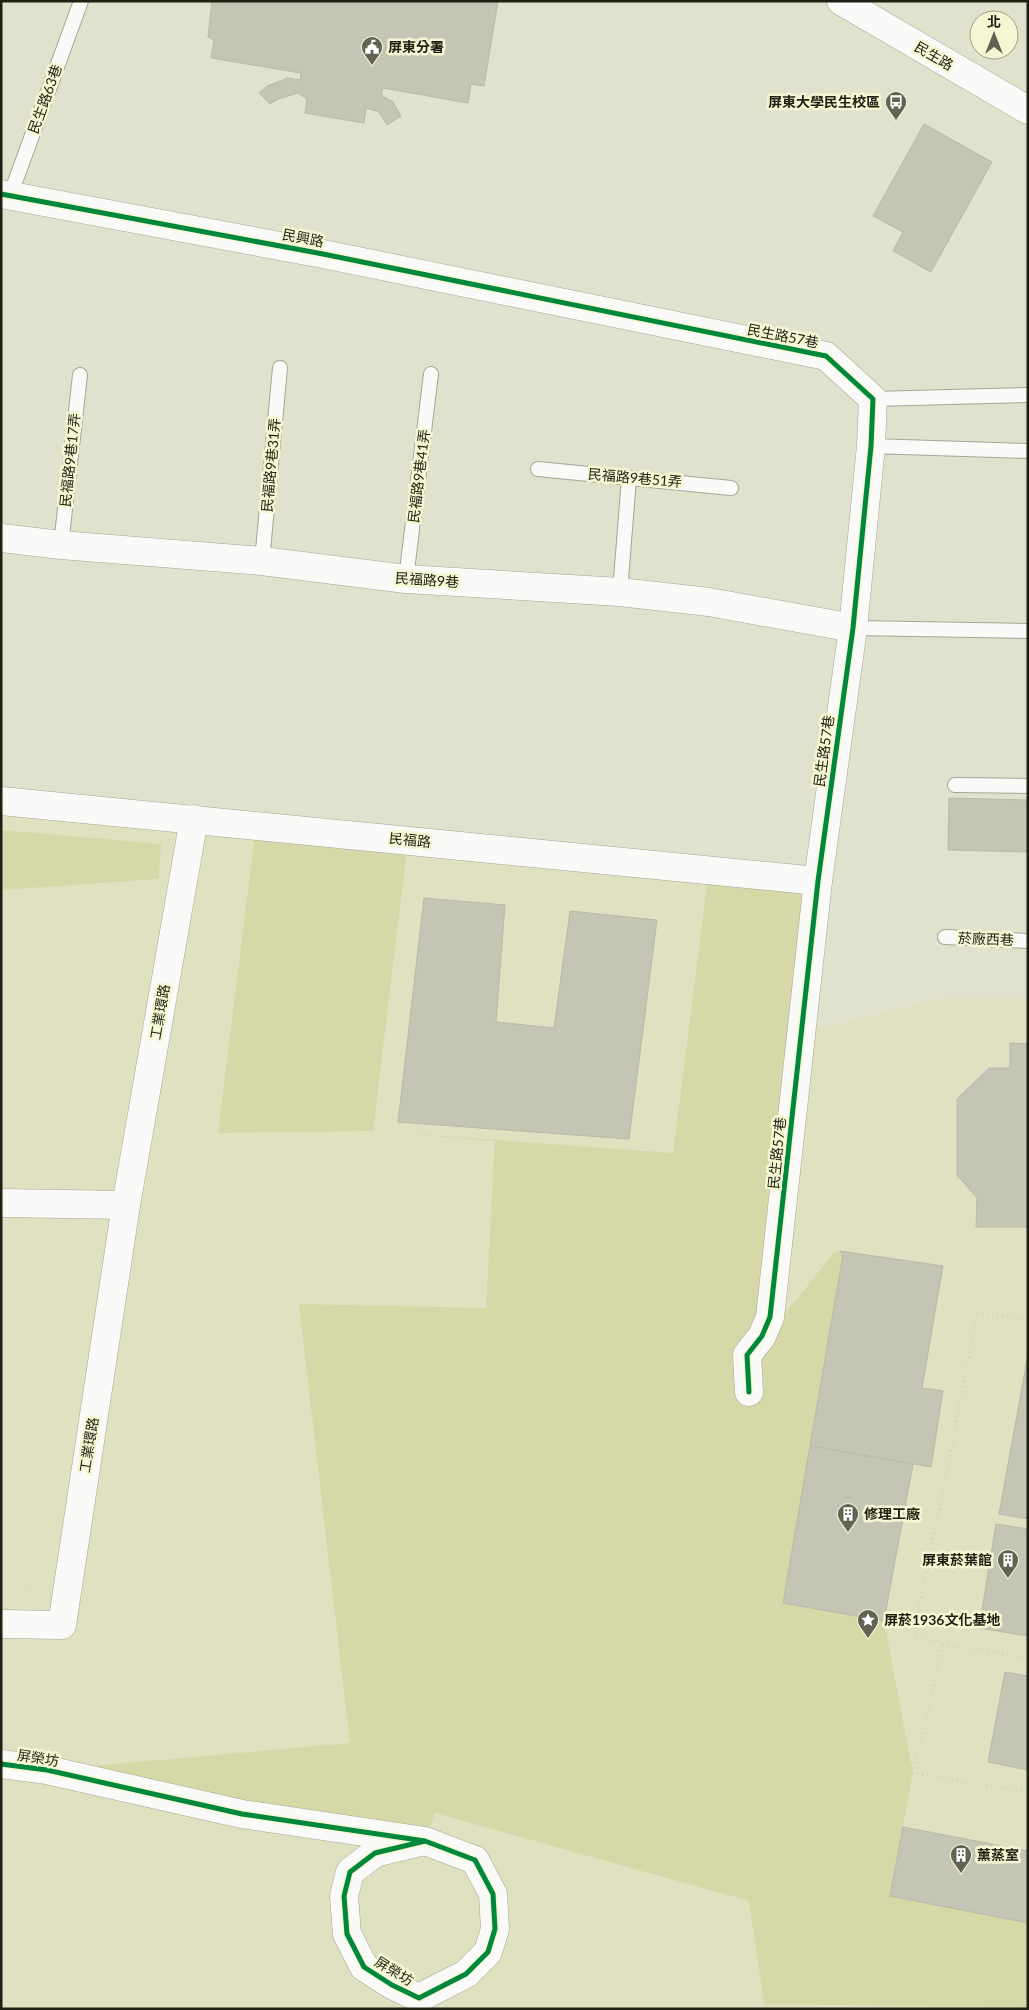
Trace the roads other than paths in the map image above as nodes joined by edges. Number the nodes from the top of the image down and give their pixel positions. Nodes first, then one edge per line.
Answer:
1 (81, 1) edge
2 (840, 1) edge
3 (1028, 110) edge
4 (6, 195) edge
5 (598, 311) joint
6 (280, 368) dead end
7 (431, 374) dead end
8 (80, 375) dead end
9 (1028, 395) edge
10 (873, 399) junction
11 (872, 446) junction
12 (1028, 451) edge
13 (538, 469) dead end
14 (629, 478) junction
15 (731, 488) dead end
16 (1, 538) edge
17 (61, 545) junction
18 (262, 561) junction
19 (406, 579) junction
20 (620, 592) junction
21 (853, 628) junction
22 (1028, 631) edge
23 (955, 785) dead end
24 (1028, 786) edge
25 (1, 801) edge
26 (194, 819) junction
27 (818, 881) junction
28 (944, 938) dead end
29 (1028, 941) edge
30 (1, 1203) edge
31 (126, 1205) junction
32 (750, 1392) dead end
33 (1, 1624) edge
34 (1, 1764) edge
35 (426, 1841) junction

1 - 4 lane, 民生路63巷
2 - 3 street, 民生路
4 - 5 street, 民興路
5 - 10 street, 民生路57巷
6 - 18 lane, 民福路9巷31弄
7 - 19 lane, 民福路9巷41弄
8 - 17 lane, 民福路9巷17弄
9 - 10 lane
10 - 11 street, 民生路57巷
11 - 12 lane
11 - 21 street, 民生路57巷
13 - 14 lane, 民福路9巷51弄
14 - 15 lane, 民福路9巷51弄
14 - 20 lane
16 - 17 street, 民福路9巷
17 - 18 street, 民福路9巷
18 - 19 street, 民福路9巷
19 - 20 street, 民福路9巷
20 - 21 street, 民福路9巷
21 - 22 lane
21 - 27 street, 民生路57巷
23 - 24 lane
25 - 26 street, 民福路
26 - 27 street, 民福路
26 - 31 street, 工業環路
27 - 32 street, 民生路57巷
28 - 29 lane, 菸廠西巷
30 - 31 street
31 - 33 street, 工業環路
34 - 35 street, 屏榮坊
35 - 35 street, 屏榮坊

